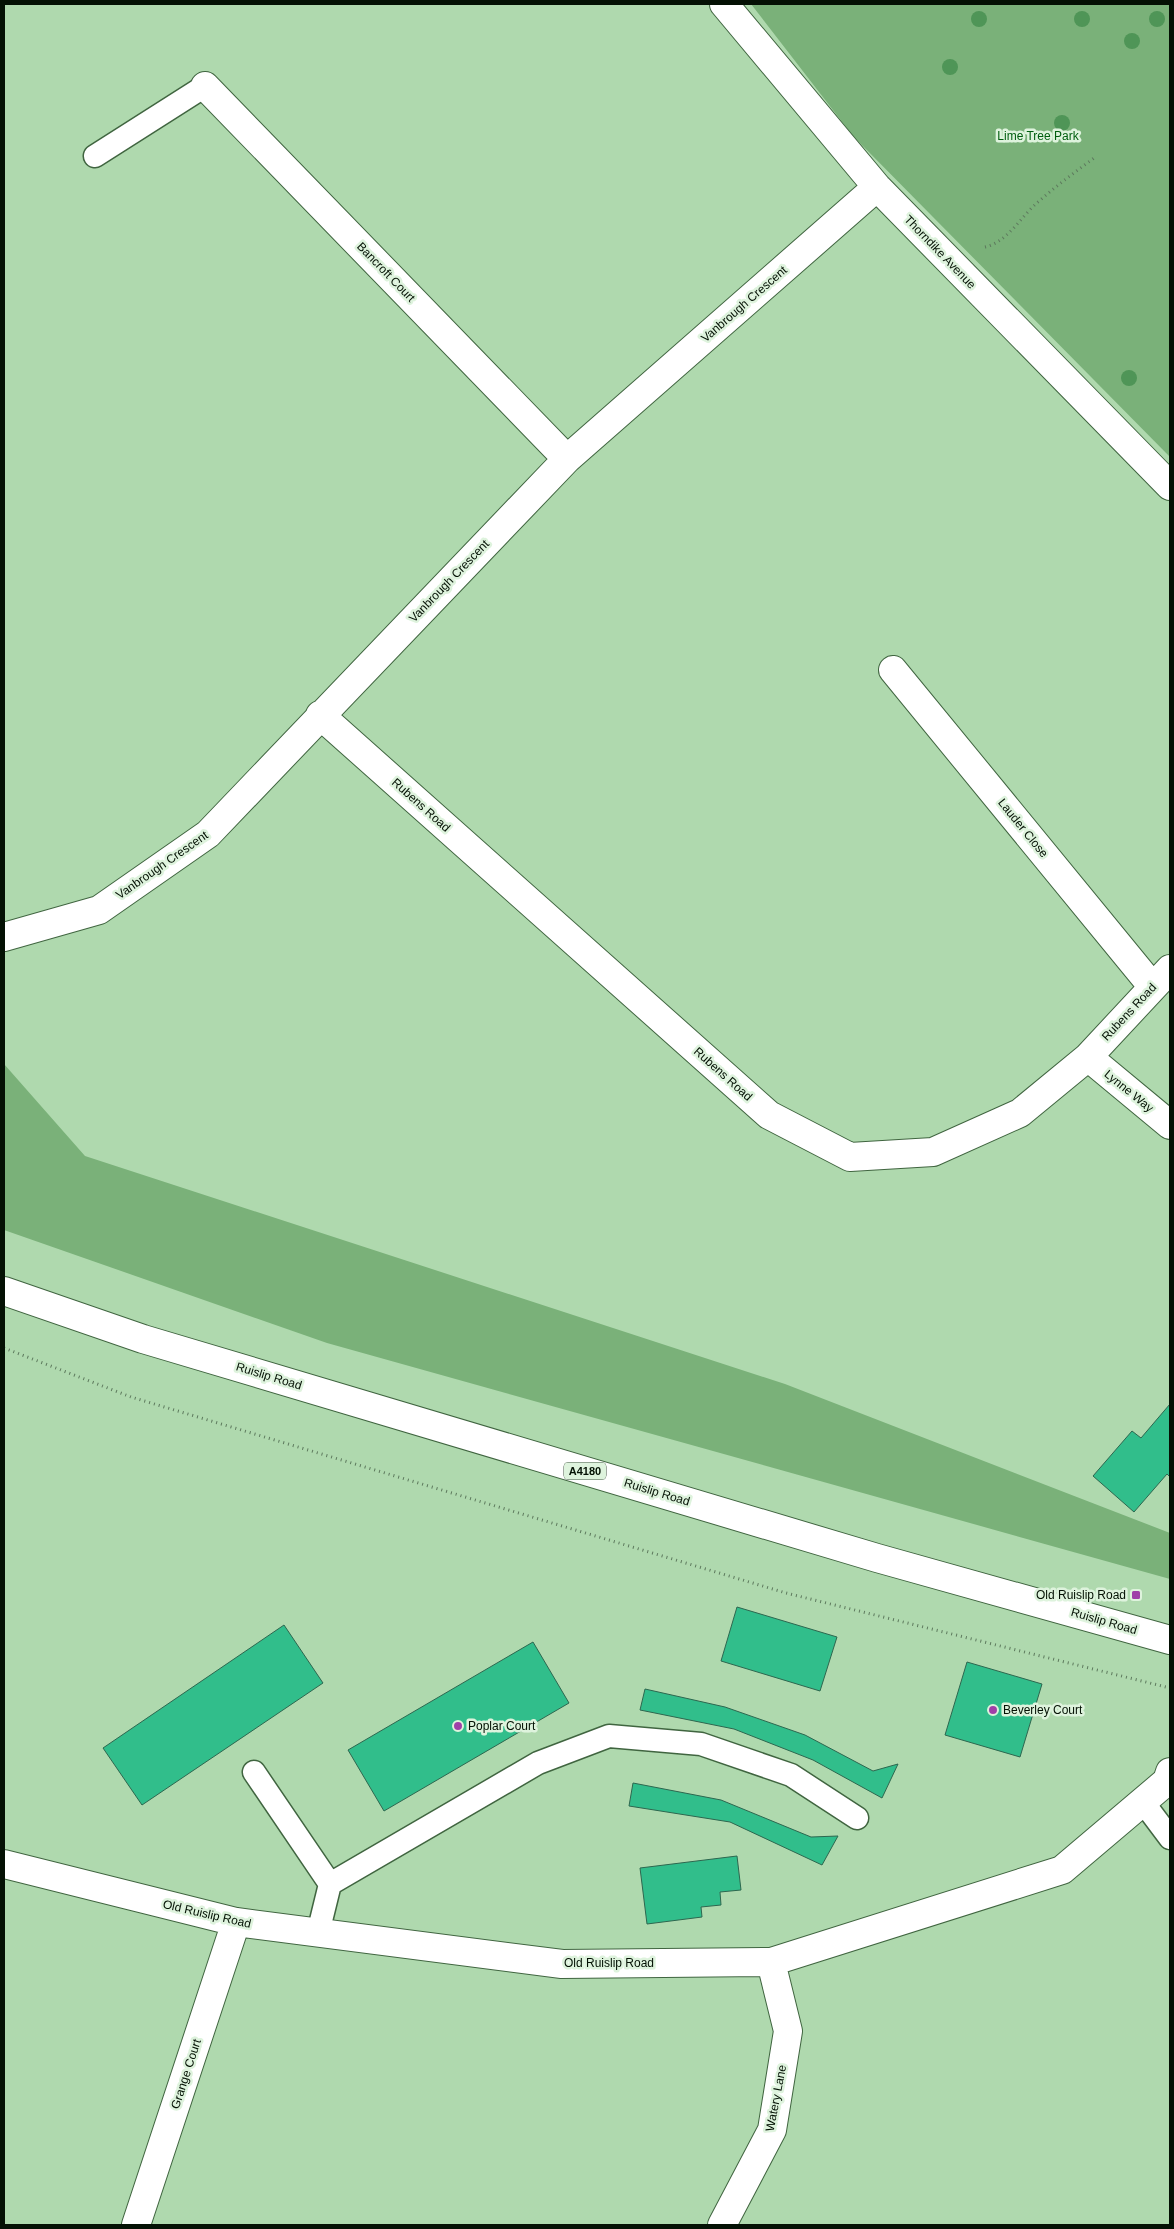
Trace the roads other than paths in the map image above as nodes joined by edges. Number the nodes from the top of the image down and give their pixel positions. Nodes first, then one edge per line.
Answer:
1 (724, 4) edge
2 (205, 86) joint
3 (95, 156) dead end
4 (877, 187) junction
5 (567, 459) junction
6 (1170, 486) edge
7 (893, 670) dead end
8 (320, 715) junction
9 (4, 937) edge
10 (1161, 978) edge
11 (1088, 1057) junction
12 (1170, 1125) edge
13 (4, 1291) edge
14 (1170, 1640) edge
15 (254, 1772) dead end
16 (1170, 1772) edge
17 (1143, 1802) junction
18 (858, 1818) dead end
19 (1170, 1838) edge
20 (4, 1864) edge
21 (330, 1884) junction
22 (236, 1922) junction
23 (318, 1933) junction
24 (771, 1962) junction
25 (136, 2225) edge
26 (722, 2225) edge

1 - 4 street, Thorndike Avenue
2 - 3 lane
2 - 5 street, Bancroft Court
4 - 5 street, Vanbrough Crescent
4 - 6 street, Thorndike Avenue
5 - 8 street, Vanbrough Crescent
7 - 10 street, Lauder Close
8 - 9 street, Vanbrough Crescent
8 - 11 street, Rubens Road
10 - 11 street, Rubens Road
11 - 12 street, Lynne Way
13 - 14 street, Ruislip Road / A4180
15 - 21 lane
16 - 17 street, Old Ruislip Road
17 - 19 lane
17 - 24 street, Old Ruislip Road
18 - 21 lane
20 - 22 street, Old Ruislip Road
21 - 23 lane
22 - 23 street, Old Ruislip Road
22 - 25 street, Grange Court
23 - 24 street, Old Ruislip Road
24 - 26 street, Watery Lane

